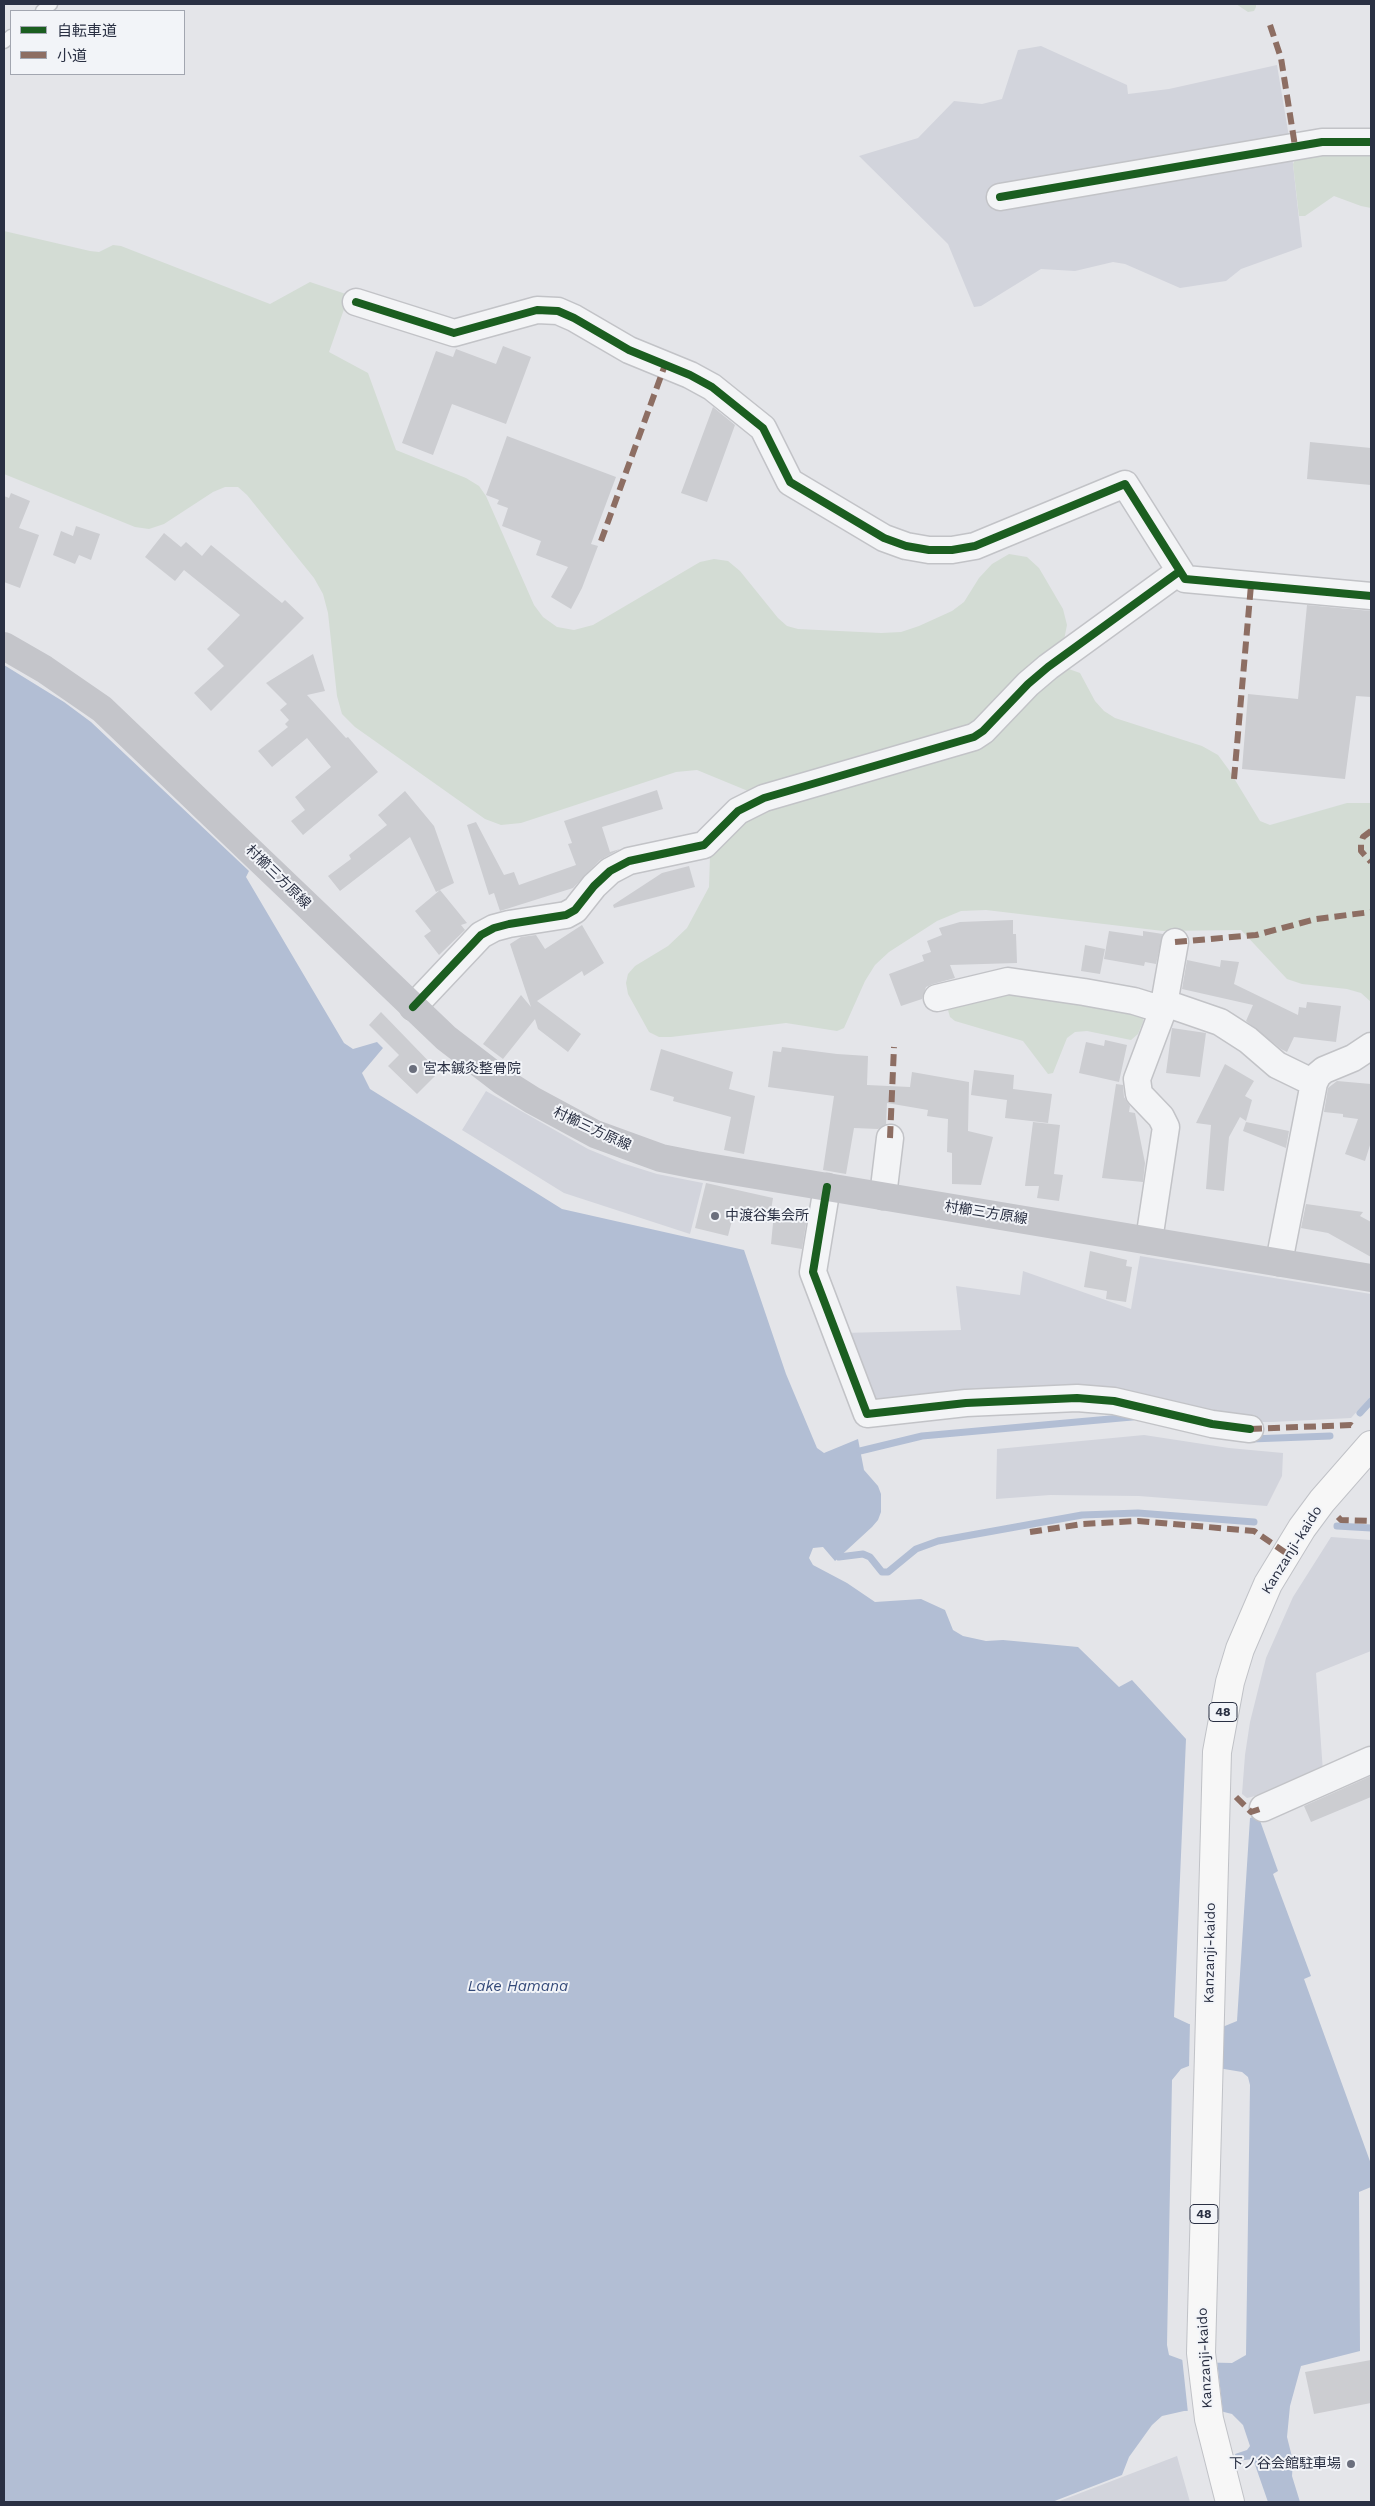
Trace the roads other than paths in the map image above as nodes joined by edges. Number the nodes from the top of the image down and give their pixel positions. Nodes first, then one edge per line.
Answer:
1 (1371, 142) edge
2 (1000, 197) dead end
3 (356, 302) dead end
4 (1180, 571) junction
5 (1371, 596) edge
6 (4, 646) edge
7 (1175, 942) dead end
8 (937, 998) dead end
9 (1164, 1006) junction
10 (413, 1007) junction
11 (1371, 1046) edge
12 (1314, 1083) junction
13 (890, 1138) dead end
14 (827, 1187) junction
15 (883, 1196) junction
16 (1149, 1240) junction
17 (1279, 1262) junction
18 (1371, 1278) edge
19 (1250, 1429) dead end
20 (1371, 1445) edge
21 (1371, 1760) edge
22 (1263, 1808) dead end
23 (1230, 2502) edge

1 - 2 street
3 - 4 street
4 - 5 street
4 - 10 street
6 - 10 main road, 村櫛三方原線
7 - 9 street
8 - 9 street
9 - 12 street
9 - 16 street
10 - 14 main road, 村櫛三方原線
11 - 12 street
12 - 17 street
13 - 15 street
14 - 15 main road, 村櫛三方原線
14 - 19 street
15 - 16 main road, 村櫛三方原線
16 - 17 main road, 村櫛三方原線
17 - 18 main road, 村櫛三方原線
20 - 23 main road, Kanzanji-kaido / 48
21 - 22 street

